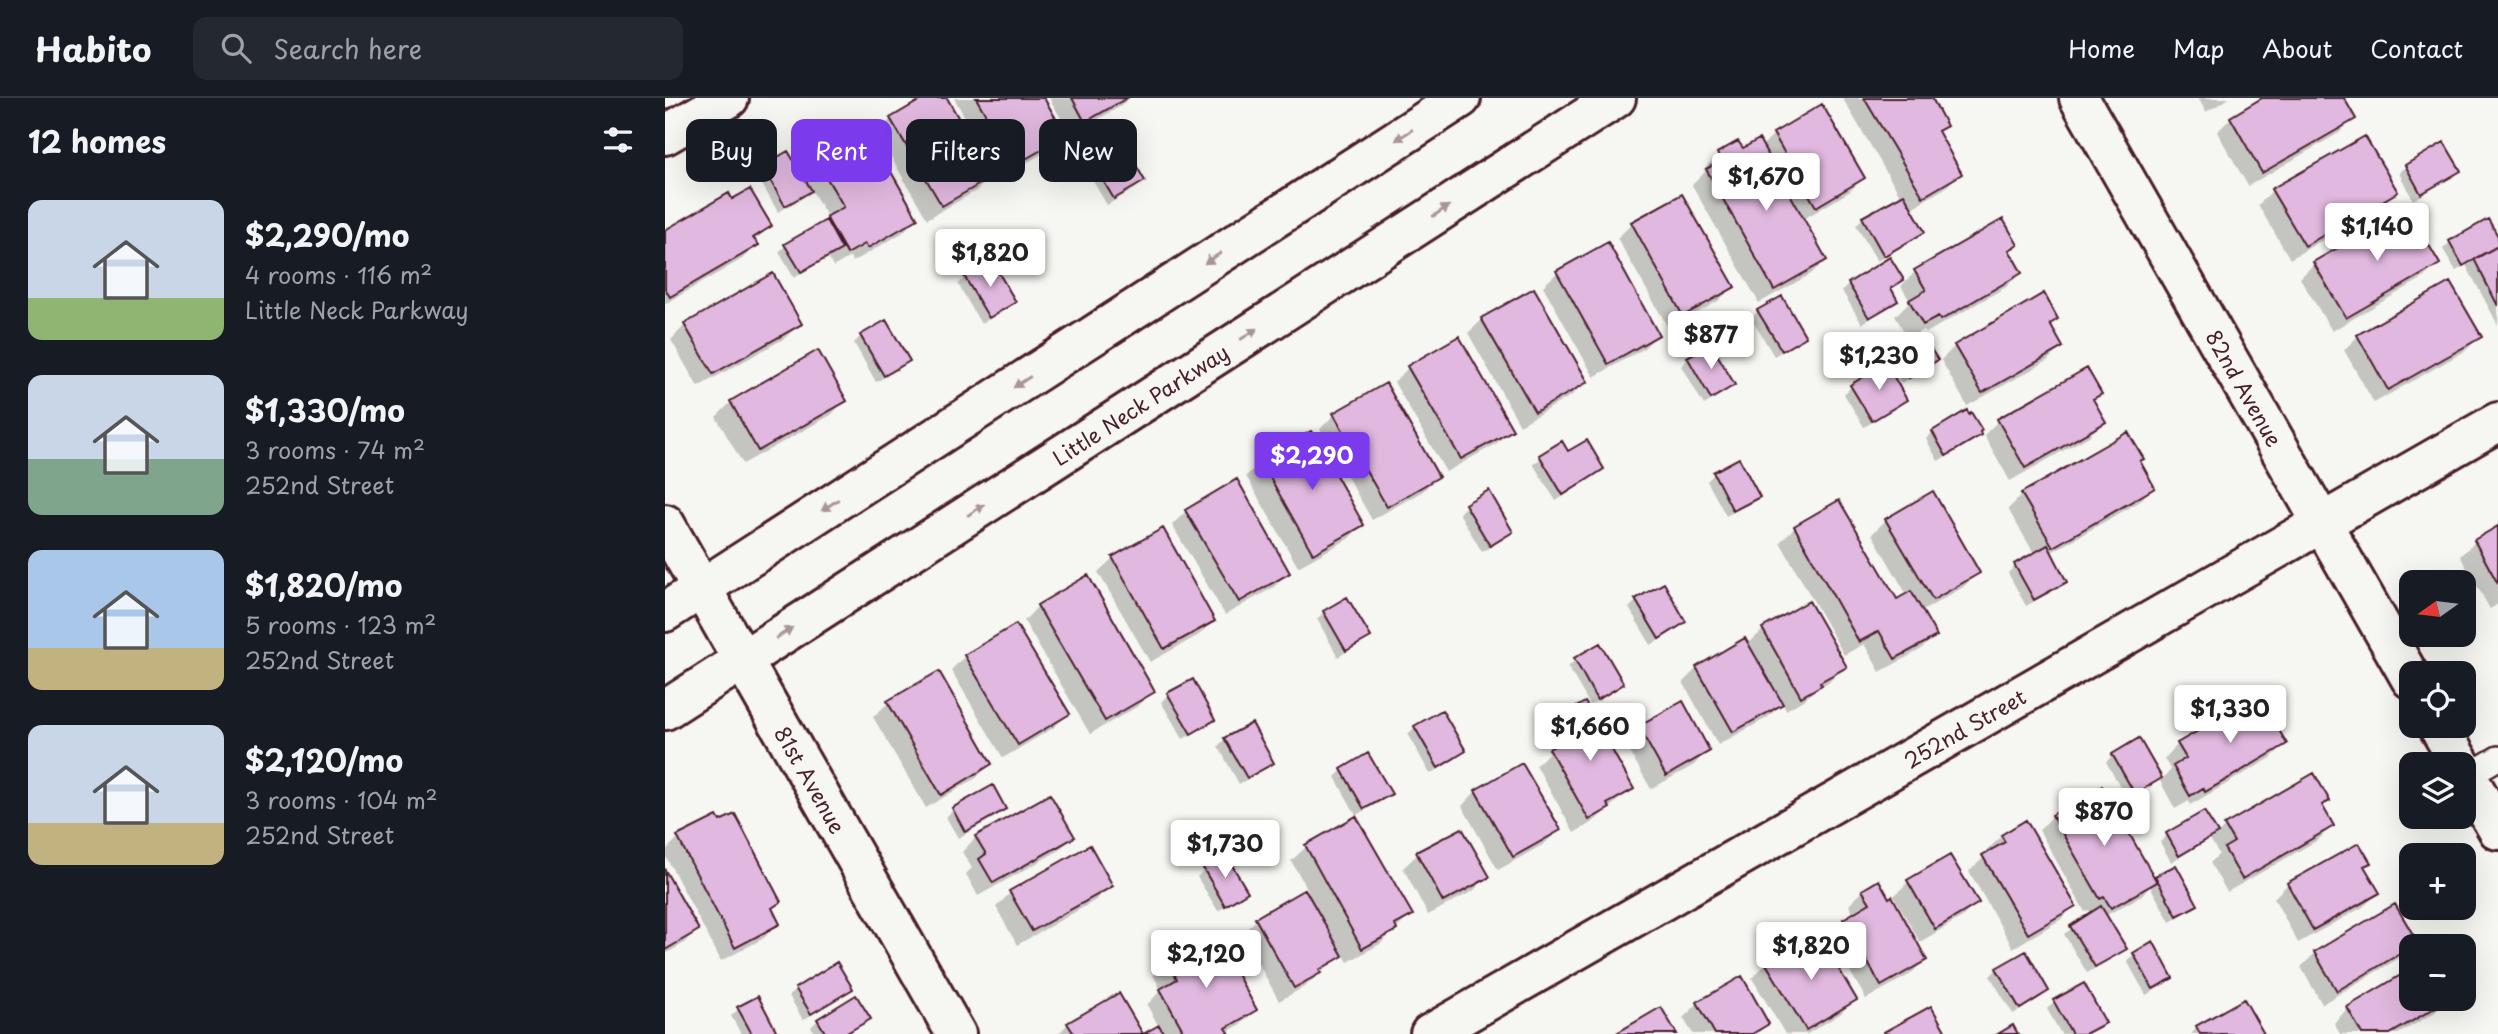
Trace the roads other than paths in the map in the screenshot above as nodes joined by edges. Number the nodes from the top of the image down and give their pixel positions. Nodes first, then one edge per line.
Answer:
1 (729, 98) edge
2 (1461, 98) edge
3 (1615, 98) edge
4 (2079, 98) edge
5 (665, 135) edge
6 (2498, 422) edge
7 (665, 524) edge
8 (2322, 524) junction
9 (701, 589) junction
10 (665, 612) edge
11 (743, 660) junction
12 (2401, 661) edge
13 (665, 710) edge
14 (2448, 738) edge
15 (2460, 752) edge
16 (2476, 777) edge
17 (2498, 830) edge
18 (956, 1034) edge
19 (1430, 1034) edge

1 - 5 street
2 -> 9 street
11 -> 3 street, Little Neck Parkway
4 - 8 street, 82nd Avenue
6 - 8 street, 252nd Street
7 - 9 street, 81st Avenue
8 - 12 street, 82nd Avenue
8 - 19 street, 252nd Street
9 - 10 street
9 - 11 street, 81st Avenue
11 - 13 street, Little Neck Parkway
11 - 18 street, 81st Avenue
14 - 15 street
16 - 17 street

